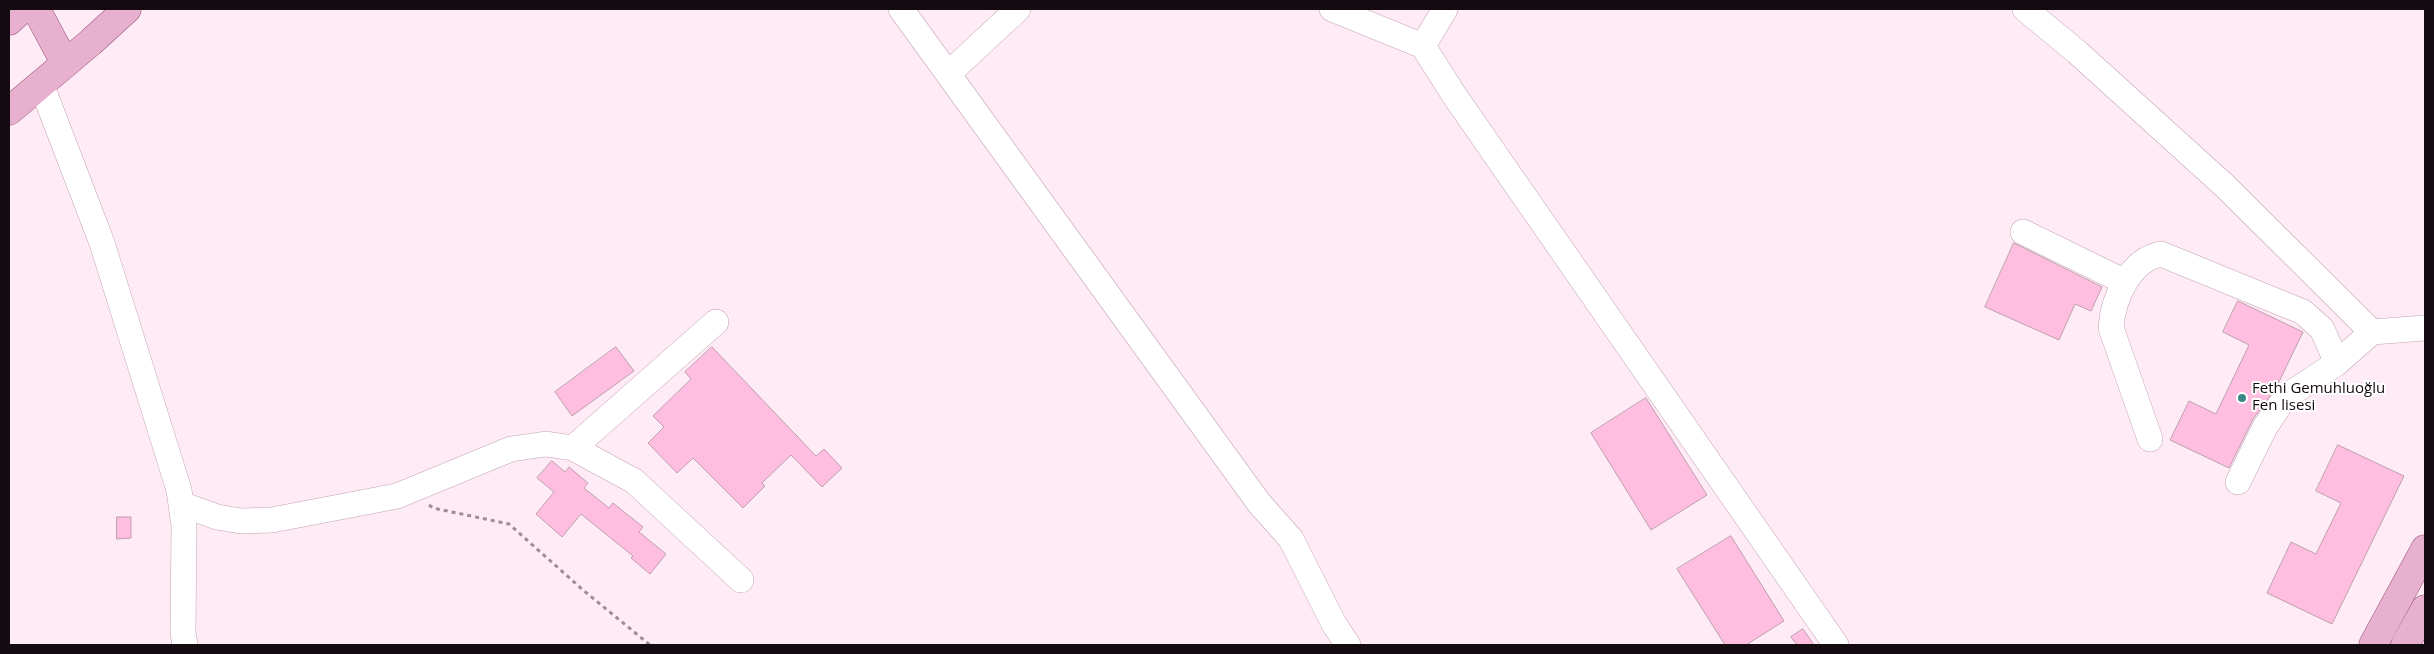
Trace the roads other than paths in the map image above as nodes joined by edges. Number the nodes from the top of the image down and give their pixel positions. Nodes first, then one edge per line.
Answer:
1 (22, 9) edge
2 (36, 9) edge
3 (127, 9) edge
4 (901, 9) edge
5 (1018, 9) edge
6 (1332, 9) edge
7 (1445, 9) edge
8 (2025, 9) edge
9 (9, 21) edge
10 (1423, 46) junction
11 (65, 63) junction
12 (948, 74) junction
13 (41, 84) junction
14 (9, 111) edge
15 (2023, 232) dead end
16 (2125, 282) junction
17 (716, 322) dead end
18 (2425, 328) edge
19 (2372, 332) junction
20 (2337, 363) junction
21 (2150, 439) dead end
22 (573, 448) junction
23 (2238, 482) dead end
24 (181, 504) junction
25 (2425, 549) edge
26 (741, 580) dead end
27 (2425, 608) edge
28 (185, 645) edge
29 (1348, 645) edge
30 (1836, 645) edge
31 (2373, 645) edge
32 (2405, 645) edge

1 - 9 main road
2 - 11 main road
3 - 11 main road
4 - 12 street
5 - 12 street
6 - 10 street
7 - 10 street
8 - 19 street
10 - 30 street
11 - 13 main road
12 - 29 street
13 - 14 main road
13 - 24 street
15 - 16 street
16 - 20 street
16 - 21 street
17 - 22 street
18 - 19 street
19 - 20 street
20 - 23 street
22 - 24 street
22 - 26 street
24 - 28 street
25 - 31 main road
27 - 32 main road

